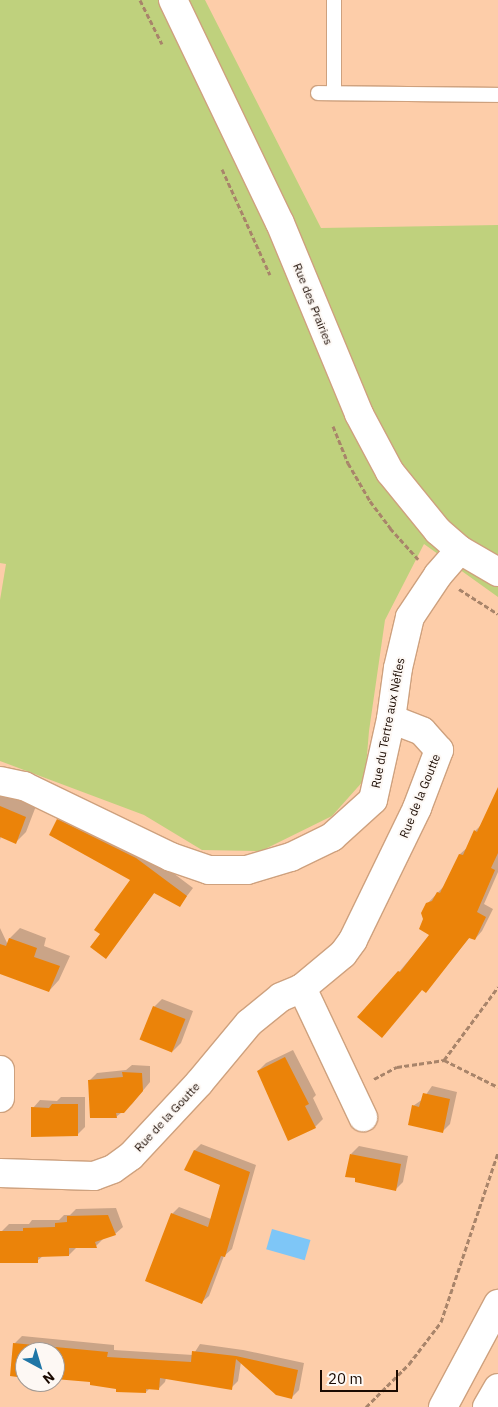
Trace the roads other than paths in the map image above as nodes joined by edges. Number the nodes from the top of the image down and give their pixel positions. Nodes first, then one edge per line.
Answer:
1 (173, 0) edge
2 (334, 0) edge
3 (318, 93) dead end
4 (334, 93) junction
5 (498, 95) edge
6 (460, 550) junction
7 (498, 572) edge
8 (391, 719) junction
9 (0, 781) edge
10 (302, 988) junction
11 (0, 1070) edge
12 (0, 1098) edge
13 (363, 1117) dead end
14 (0, 1173) edge
15 (498, 1304) edge
16 (498, 1388) edge
17 (443, 1407) edge
18 (487, 1407) edge

1 - 6 street, Rue des Prairies
2 - 4 lane
3 - 4 lane
4 - 5 lane
6 - 7 street, Rue des Prairies
6 - 8 street, Rue du Tertre aux Nèfles
8 - 9 street, Rue du Tertre aux Nèfles
8 - 10 street, Rue de la Goutte
10 - 13 street
10 - 14 street, Rue de la Goutte
11 - 12 street
15 - 17 street
16 - 18 street

